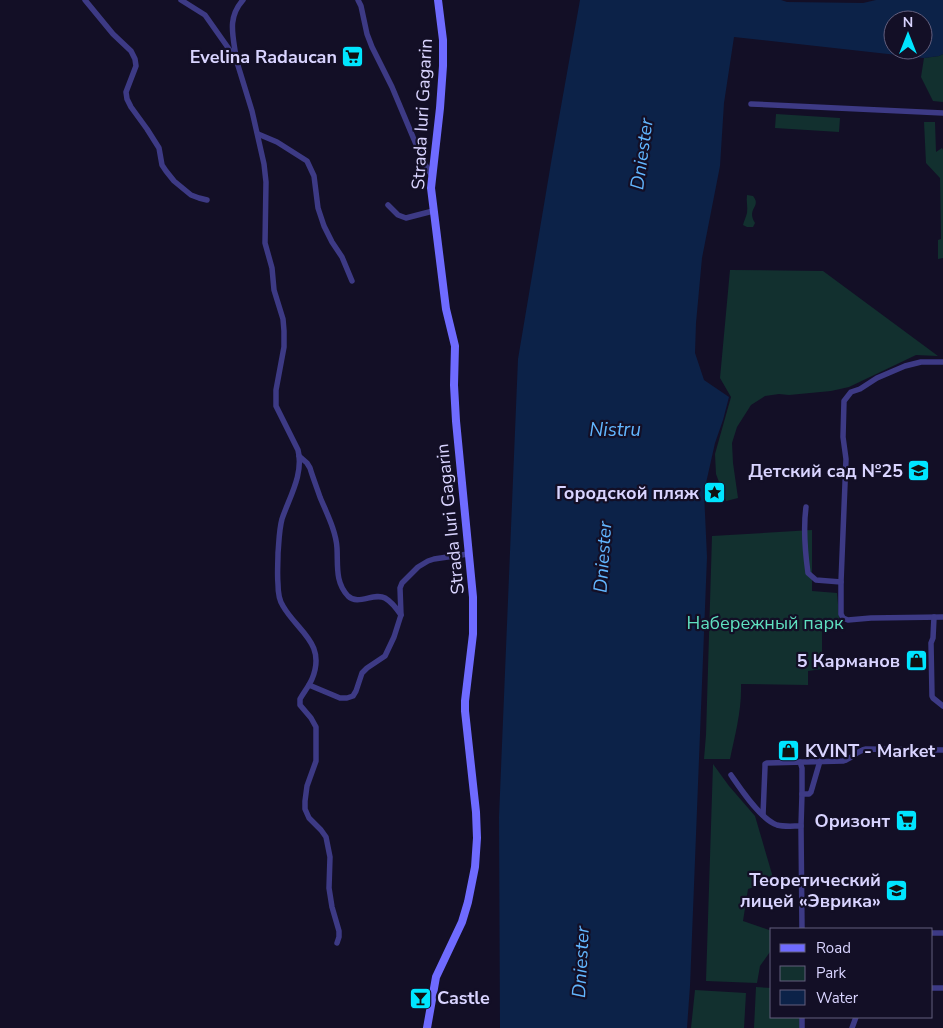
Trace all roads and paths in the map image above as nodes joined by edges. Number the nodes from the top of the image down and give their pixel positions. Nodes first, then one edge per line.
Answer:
1 (85, 0) edge
2 (181, 0) edge
3 (243, 0) edge
4 (358, 0) edge
5 (438, 0) edge
6 (236, 59) junction
7 (751, 104) dead end
8 (943, 113) edge
9 (258, 134) junction
10 (432, 176) junction
11 (207, 200) dead end
12 (388, 205) dead end
13 (433, 211) junction
14 (352, 281) dead end
15 (943, 362) edge
16 (299, 456) junction
17 (806, 507) dead end
18 (468, 554) junction
19 (840, 582) junction
20 (401, 615) junction
21 (934, 616) junction
22 (943, 616) edge
23 (309, 685) junction
24 (943, 706) edge
25 (943, 750) edge
26 (820, 761) junction
27 (800, 762) junction
28 (730, 775) dead end
29 (802, 794) junction
30 (763, 815) junction
31 (801, 826) junction
32 (802, 928) edge
33 (337, 943) dead end
34 (427, 1028) edge

1 - 11 street
2 - 6 street
3 - 6 street
4 - 10 street
5 - 10 main road, Strada Iuri Gagarin
6 - 9 street
7 - 8 street
9 - 14 street
9 - 16 street
10 - 13 main road, Strada Iuri Gagarin
12 - 13 street
13 - 18 main road, Strada Iuri Gagarin
15 - 19 street
16 - 20 street
16 - 23 street
17 - 19 street
18 - 20 street
18 - 34 main road, Strada Iuri Gagarin
19 - 21 street
20 - 23 street
21 - 22 street
21 - 24 street
23 - 33 street
25 - 26 street
26 - 27 street
26 - 29 street
27 - 29 street
27 - 30 street
28 - 30 street
29 - 31 street
30 - 31 street
31 - 32 street

